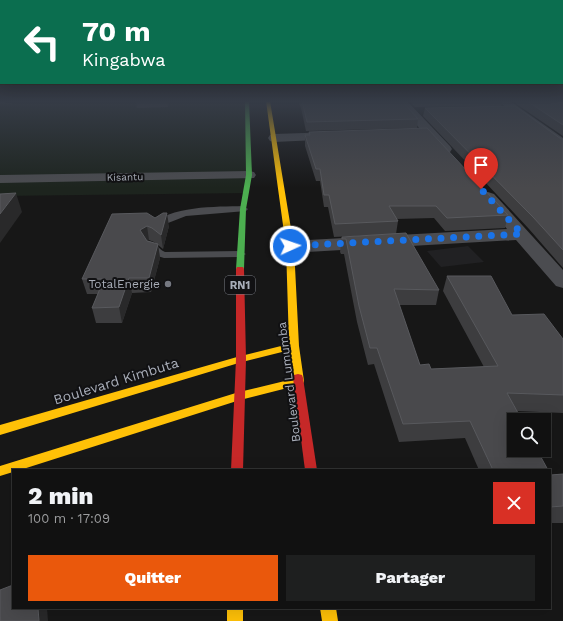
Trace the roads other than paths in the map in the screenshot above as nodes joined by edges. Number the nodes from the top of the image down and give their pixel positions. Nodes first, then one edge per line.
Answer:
1 (248, 130) edge
2 (273, 130) edge
3 (544, 130) edge
4 (430, 132) joint
5 (414, 133) edge
6 (344, 135) edge
7 (274, 138) junction
8 (563, 144) edge
9 (455, 161) edge
10 (249, 176) junction
11 (0, 179) edge
12 (476, 183) edge
13 (243, 209) junction
14 (156, 227) edge
15 (522, 234) junction
16 (150, 244) edge
17 (290, 246) junction
18 (240, 254) junction
19 (563, 282) edge
20 (294, 346) junction
21 (241, 359) junction
22 (299, 381) junction
23 (239, 396) junction
24 (0, 430) edge
25 (238, 469) edge
26 (311, 469) edge
27 (0, 471) edge
28 (235, 609) edge
29 (328, 609) edge
30 (235, 621) edge
31 (330, 621) edge

1 - 10 main road, RN1
2 - 7 main road, Boulevard Lumumba
3 - 8 street
4 - 5 street
4 - 9 street
6 - 7 street
7 - 17 main road, Boulevard Lumumba
10 - 11 street, Kisantu
10 - 13 main road, RN1
12 - 15 street
13 - 14 lane
13 - 18 main road, RN1
15 - 17 street
15 - 19 street
16 - 18 lane
17 - 20 main road, Boulevard Lumumba
18 - 21 main road, RN1
20 - 21 main road, Boulevard Kimbuta
20 - 22 main road, Boulevard Lumumba
21 - 23 main road, RN1
21 - 24 main road, Boulevard Kimbuta
22 - 23 main road
22 - 26 main road, Boulevard Lumumba
23 - 25 main road, RN1
23 - 27 main road
28 - 30 main road
29 - 31 main road

